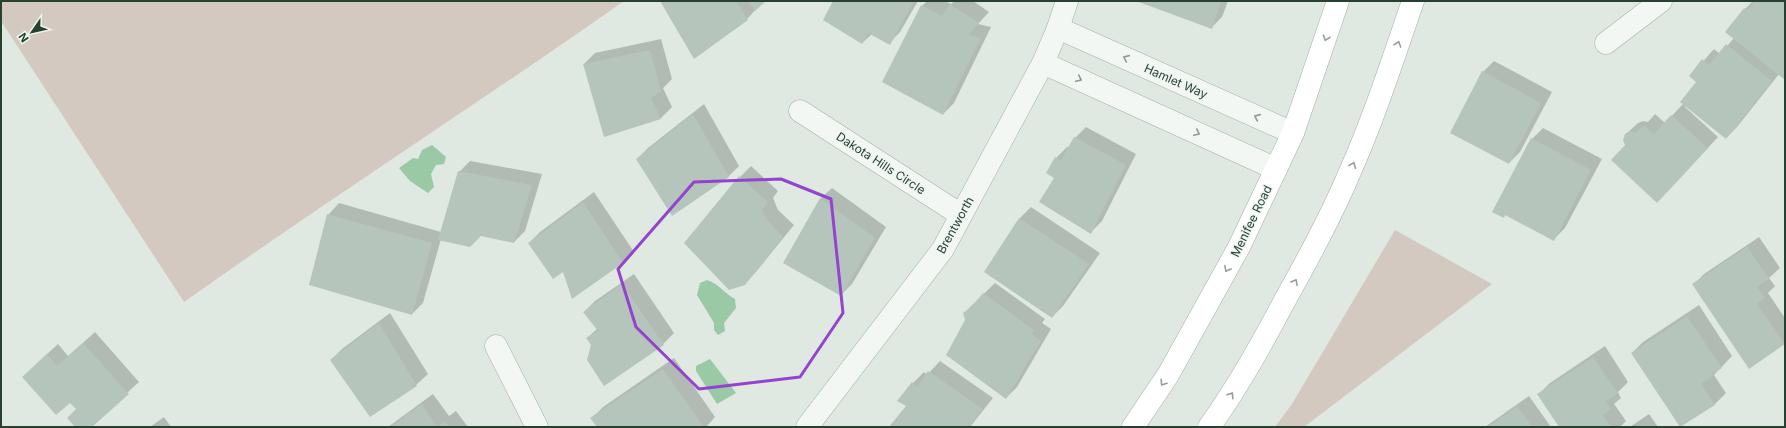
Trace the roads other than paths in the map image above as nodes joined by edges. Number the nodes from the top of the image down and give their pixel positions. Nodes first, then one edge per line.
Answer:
1 (1067, 1) edge
2 (1338, 1) edge
3 (1413, 1) edge
4 (1661, 1) edge
5 (1058, 28) junction
6 (1606, 43) dead end
7 (1044, 63) junction
8 (800, 111) dead end
9 (1293, 134) junction
10 (1276, 169) junction
11 (961, 215) junction
12 (496, 346) dead end
13 (537, 427) edge
14 (807, 427) edge
15 (1133, 427) edge
16 (1209, 427) edge

1 - 5 street, Brentworth
2 -> 9 main road, Menifee Road
16 -> 3 main road
4 - 6 street
5 - 7 street, Brentworth
9 -> 5 street, Hamlet Way
7 -> 10 street
7 - 11 street, Brentworth
8 - 11 street, Dakota Hills Circle
9 - 10 main road, Menifee Road
10 -> 15 main road, Menifee Road
11 - 14 street, Brentworth
12 - 13 street

